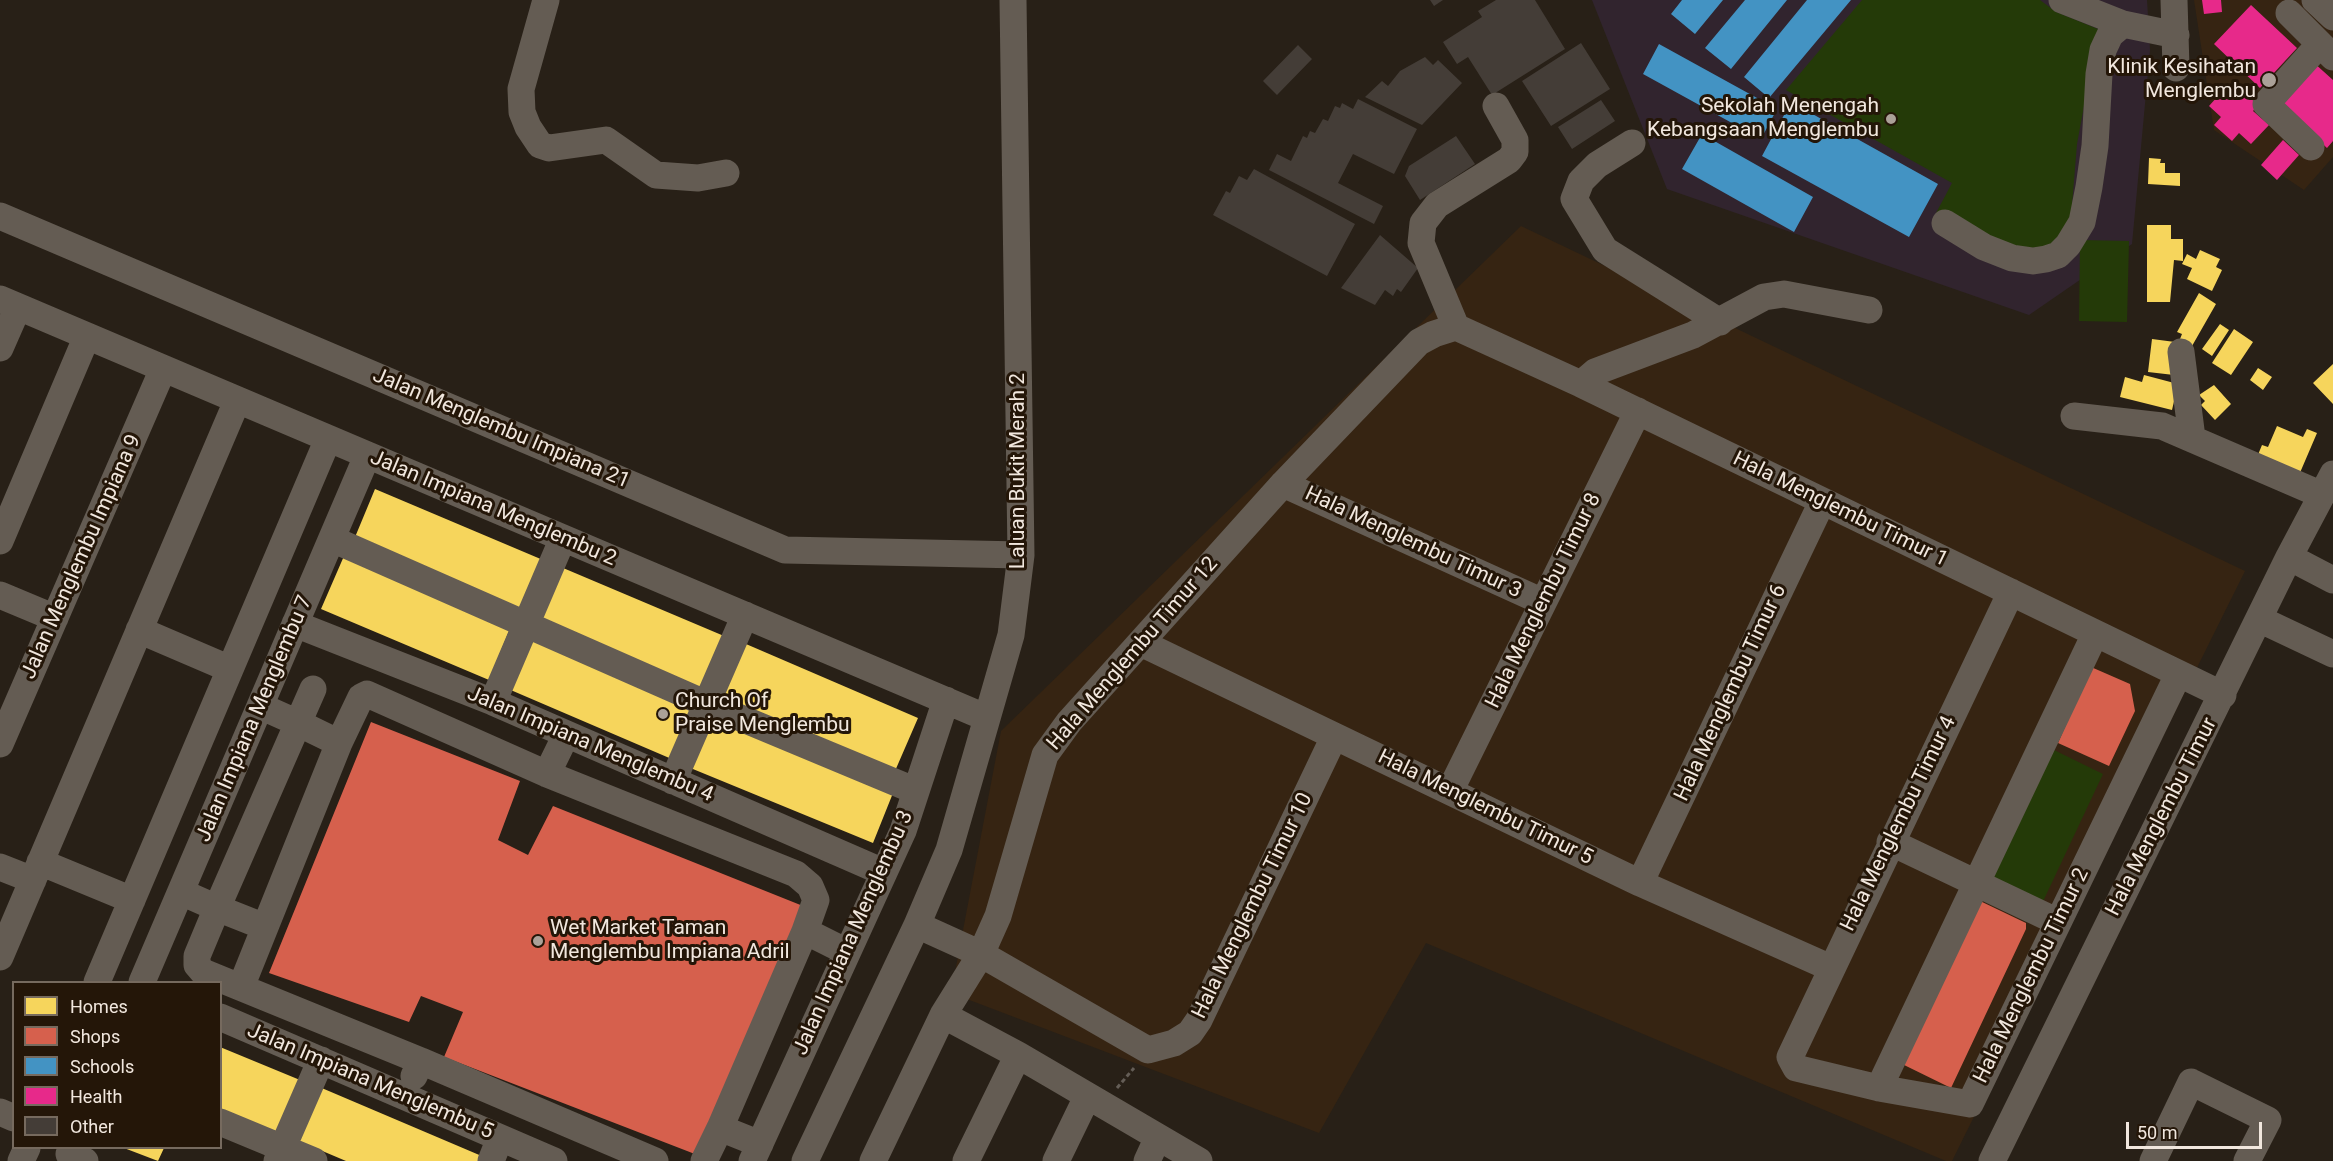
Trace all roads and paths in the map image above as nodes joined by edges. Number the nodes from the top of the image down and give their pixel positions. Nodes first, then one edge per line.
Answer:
1 (546, 0) edge
2 (1014, 0) edge
3 (2062, 0) edge
4 (2174, 0) edge
5 (2315, 0) edge
6 (2286, 4) edge
7 (2333, 17) edge
8 (2122, 24) junction
9 (2176, 35) junction
10 (2326, 51) edge
11 (2176, 68) dead end
12 (1496, 106) dead end
13 (1632, 143) dead end
14 (2311, 147) dead end
15 (726, 173) dead end
16 (0, 216) edge
17 (1945, 224) dead end
18 (9, 303) edge
19 (1869, 310) dead end
20 (1720, 322) junction
21 (1456, 327) junction
22 (87, 336) junction
23 (0, 348) edge
24 (2181, 352) dead end
25 (164, 369) junction
26 (1581, 384) junction
27 (237, 401) junction
28 (1638, 411) junction
29 (2074, 416) dead end
30 (2192, 438) junction
31 (328, 439) junction
32 (367, 456) junction
33 (1283, 484) junction
34 (2327, 484) edge
35 (1822, 502) junction
36 (563, 538) junction
37 (332, 539) junction
38 (0, 541) edge
39 (1022, 555) junction
40 (2289, 557) junction
41 (2333, 580) edge
42 (2011, 592) junction
43 (0, 595) edge
44 (1543, 602) junction
45 (745, 615) junction
46 (55, 618) junction
47 (2259, 619) junction
48 (295, 624) junction
49 (526, 626) junction
50 (140, 630) junction
51 (2095, 634) junction
52 (1141, 643) junction
53 (2333, 654) edge
54 (230, 669) junction
55 (2178, 675) junction
56 (313, 689) dead end
57 (2223, 695) junction
58 (946, 700) junction
59 (493, 702) junction
60 (707, 704) junction
61 (260, 706) junction
62 (987, 718) junction
63 (298, 723) junction
64 (566, 735) junction
65 (1334, 736) junction
66 (339, 743) junction
67 (0, 744) edge
68 (547, 774) junction
69 (673, 781) junction
70 (916, 790) junction
71 (1450, 791) junction
72 (1890, 842) junction
73 (0, 867) edge
74 (37, 871) junction
75 (884, 872) junction
76 (1640, 883) junction
77 (1977, 884) junction
78 (181, 892) junction
79 (132, 900) junction
80 (217, 908) junction
81 (2058, 922) junction
82 (917, 925) junction
83 (265, 927) junction
84 (805, 931) junction
85 (847, 952) junction
86 (981, 954) junction
87 (0, 957) edge
88 (1831, 968) junction
89 (97, 981) edge
90 (142, 981) edge
91 (241, 987) junction
92 (943, 1015) junction
93 (222, 1018) edge
94 (1148, 1050) junction
95 (1018, 1055) junction
96 (1790, 1057) joint
97 (321, 1060) junction
98 (422, 1060) junction
99 (1879, 1088) junction
100 (404, 1096) junction
101 (1095, 1101) junction
102 (1970, 1104) junction
103 (2013, 1120) junction
104 (222, 1123) edge
105 (720, 1128) junction
106 (1158, 1137) junction
107 (495, 1150) edge
108 (756, 1153) edge
109 (280, 1154) edge
110 (314, 1161) edge
111 (554, 1161) edge
112 (655, 1161) edge
113 (704, 1161) edge
114 (805, 1161) edge
115 (873, 1161) edge
116 (966, 1161) edge
117 (1056, 1161) edge
118 (1147, 1161) edge
119 (1198, 1161) edge
120 (1992, 1161) edge
121 (2153, 1161) edge
122 (2247, 1161) edge

1 - 15 street
2 - 39 street, Laluan Bukit Merah 2
3 - 8 street
4 - 9 street
5 - 7 street
6 - 10 street
8 - 9 street
8 - 17 street
9 - 11 street
10 - 14 street
12 - 21 street
13 - 20 street
16 - 39 street, Jalan Menglembu Impiana 21
18 - 22 street, Jalan Impiana Menglembu 2
18 - 23 street
19 - 20 street
20 - 26 street
21 - 26 street, Hala Menglembu Timur 1
21 - 33 street, Hala Menglembu Timur 12
22 - 25 street, Jalan Impiana Menglembu 2
22 - 38 street
24 - 30 street
25 - 27 street, Jalan Impiana Menglembu 2
25 - 46 street, Jalan Menglembu Impiana 9
26 - 28 street, Hala Menglembu Timur 1
27 - 31 street, Jalan Impiana Menglembu 2
27 - 50 street
28 - 35 street, Hala Menglembu Timur 1
28 - 44 street, Hala Menglembu Timur 8
29 - 30 street
30 - 34 street
31 - 32 street, Jalan Impiana Menglembu 2
31 - 54 street
32 - 36 street, Jalan Impiana Menglembu 2
32 - 37 street, Jalan Impiana Menglembu 7
33 - 44 street, Hala Menglembu Timur 3
33 - 52 street, Hala Menglembu Timur 12
34 - 40 street, Hala Menglembu Timur
35 - 42 street, Hala Menglembu Timur 1
35 - 76 street, Hala Menglembu Timur 6
36 - 45 street, Jalan Impiana Menglembu 2
36 - 49 street
37 - 48 street, Jalan Impiana Menglembu 7
37 - 49 street
39 - 62 street, Laluan Bukit Merah 2
40 - 41 street
40 - 47 street, Hala Menglembu Timur
42 - 51 street, Hala Menglembu Timur 1
42 - 72 street, Hala Menglembu Timur 4
43 - 46 street
44 - 71 street, Hala Menglembu Timur 8
45 - 58 street, Jalan Impiana Menglembu 2
45 - 60 street
46 - 67 street, Jalan Menglembu Impiana 9
47 - 53 street
47 - 57 street, Hala Menglembu Timur
48 - 59 street, Jalan Impiana Menglembu 4
48 - 61 street, Jalan Impiana Menglembu 7
49 - 59 street
49 - 60 street
50 - 54 street
50 - 74 street
51 - 55 street, Hala Menglembu Timur 1
51 - 77 street
52 - 65 street, Hala Menglembu Timur 5
52 - 86 street, Hala Menglembu Timur 12
54 - 79 street
55 - 57 street, Hala Menglembu Timur 1
55 - 81 street, Hala Menglembu Timur 2
56 - 63 street
57 - 103 street, Hala Menglembu Timur
58 - 62 street, Jalan Impiana Menglembu 2
58 - 70 street, Jalan Impiana Menglembu 3
59 - 64 street, Jalan Impiana Menglembu 4
60 - 69 street
60 - 70 street
61 - 63 street
61 - 78 street, Jalan Impiana Menglembu 7
62 - 82 street, Laluan Bukit Merah 2
63 - 66 street
63 - 80 street
64 - 68 street
64 - 69 street, Jalan Impiana Menglembu 4
65 - 71 street, Hala Menglembu Timur 5
65 - 94 street, Hala Menglembu Timur 10
66 - 68 street
66 - 83 street
68 - 84 street
69 - 75 street, Jalan Impiana Menglembu 4
70 - 75 street, Jalan Impiana Menglembu 3
71 - 76 street, Hala Menglembu Timur 5
72 - 77 street
72 - 88 street, Hala Menglembu Timur 4
73 - 74 street
74 - 79 street
74 - 87 street
75 - 85 street, Jalan Impiana Menglembu 3
76 - 88 street, Hala Menglembu Timur 5
77 - 81 street
77 - 99 street
78 - 80 street
78 - 90 street, Jalan Impiana Menglembu 7
79 - 89 street
80 - 83 street
80 - 91 street
81 - 102 street, Hala Menglembu Timur 2
82 - 86 street
82 - 114 street, Laluan Bukit Merah 2
83 - 91 street
84 - 85 street
84 - 105 street
85 - 108 street, Jalan Impiana Menglembu 3
86 - 92 street, Hala Menglembu Timur 12
86 - 94 street
88 - 96 street, Hala Menglembu Timur 4
91 - 98 street
92 - 95 street
92 - 115 street, Hala Menglembu Timur 12
93 - 97 street, Jalan Impiana Menglembu 5
94 - 101 path
95 - 101 street
95 - 116 street
96 - 99 street, Hala Menglembu Timur 2
97 - 100 street, Jalan Impiana Menglembu 5
97 - 109 street
98 - 100 street
98 - 112 street
99 - 102 street, Hala Menglembu Timur 2
100 - 107 street, Jalan Impiana Menglembu 5
101 - 106 street
101 - 117 street
102 - 103 street
103 - 120 street, Hala Menglembu Timur
104 - 109 street
105 - 108 street
105 - 113 street
106 - 118 street
106 - 119 street
107 - 111 street, Jalan Impiana Menglembu 5
109 - 110 street
121 - 122 street

